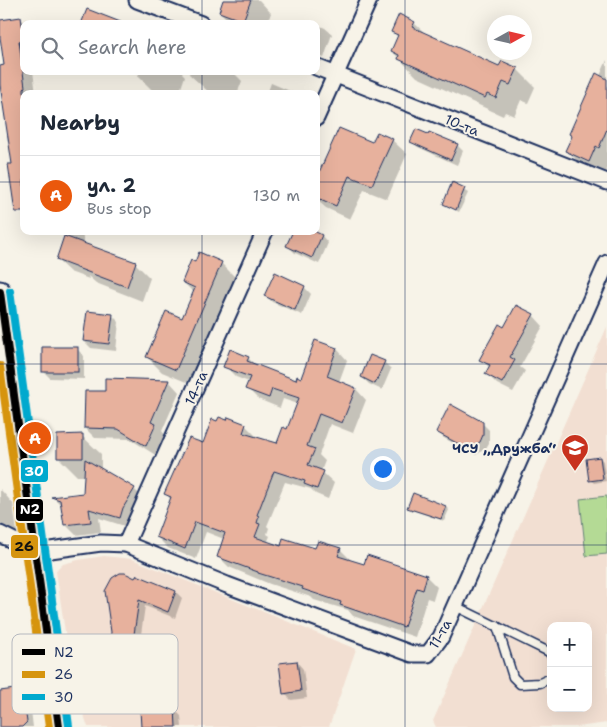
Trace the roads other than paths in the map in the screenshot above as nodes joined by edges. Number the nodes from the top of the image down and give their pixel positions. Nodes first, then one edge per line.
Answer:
1 (137, 0) edge
2 (369, 0) edge
3 (190, 20) edge
4 (320, 68) edge
5 (336, 74) junction
6 (320, 109) edge
7 (607, 182) edge
8 (264, 235) edge
9 (607, 263) edge
10 (0, 292) edge
11 (0, 534) edge
12 (126, 544) junction
13 (36, 552) junction
14 (455, 606) junction
15 (497, 626) junction
16 (47, 634) edge
17 (547, 651) edge
18 (547, 680) edge
19 (57, 714) edge
20 (59, 727) edge

1 - 3 street
2 - 5 street
4 - 5 street, 10-та
5 - 6 street
5 - 7 street, 10-та
8 - 12 street, 14-та
9 - 14 street, 11-та
10 - 13 street
11 - 13 street
12 - 13 street, 11-та
12 - 14 street, 11-та
13 - 16 street
14 - 15 lane
15 - 17 lane
15 - 18 lane
19 - 20 street

